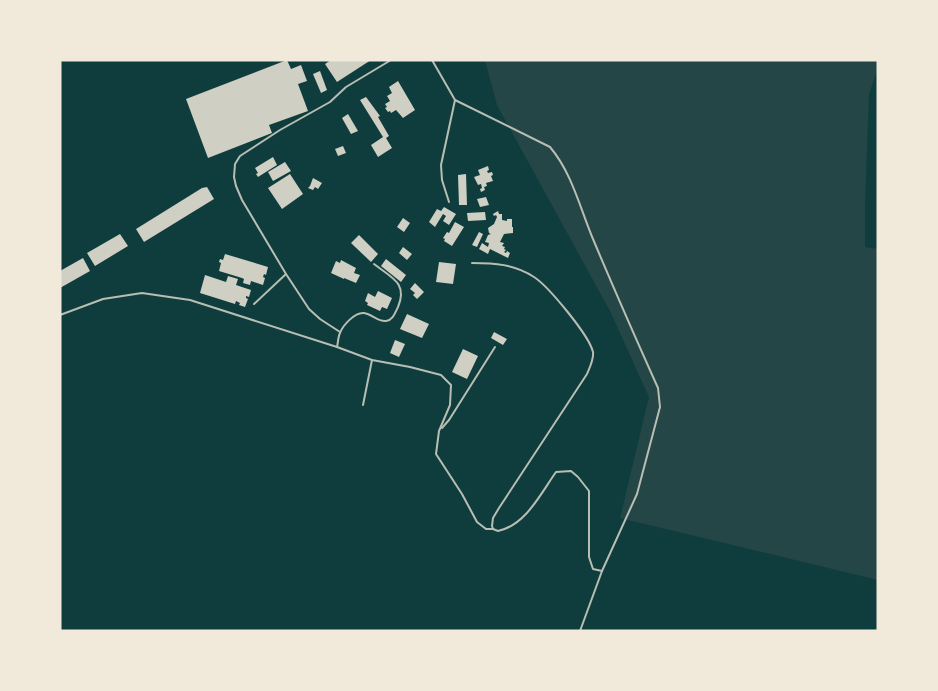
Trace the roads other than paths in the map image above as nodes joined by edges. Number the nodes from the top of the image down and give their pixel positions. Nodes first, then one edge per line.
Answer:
1 (391, 60) edge
2 (432, 60) edge
3 (455, 100) junction
4 (449, 202) dead end
5 (472, 263) dead end
6 (374, 264) dead end
7 (285, 274) junction
8 (254, 304) dead end
9 (60, 315) edge
10 (340, 332) junction
11 (338, 347) junction
12 (495, 347) dead end
13 (372, 360) junction
14 (363, 405) dead end
15 (439, 431) junction
16 (495, 530) junction
17 (602, 571) junction
18 (580, 631) edge

1 - 7 lane
2 - 3 lane
3 - 4 lane
3 - 17 lane
5 - 16 lane
6 - 10 lane
7 - 8 lane
7 - 10 lane
9 - 11 lane
10 - 11 lane
11 - 13 lane
12 - 15 lane
13 - 14 lane
13 - 15 lane
15 - 16 lane
16 - 17 lane
17 - 18 lane

